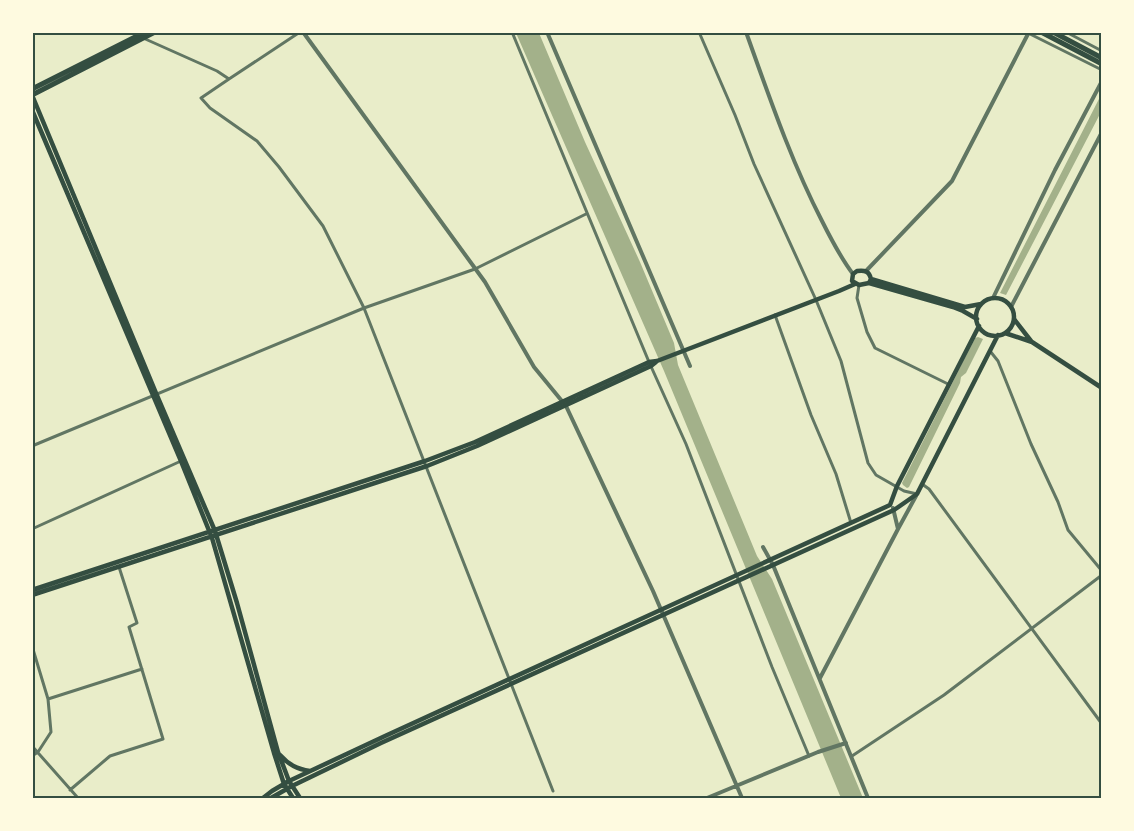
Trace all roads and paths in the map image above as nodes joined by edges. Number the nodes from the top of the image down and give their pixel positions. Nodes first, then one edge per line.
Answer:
1 (131, 32) edge
2 (155, 32) edge
3 (302, 32) edge
4 (512, 32) edge
5 (547, 32) edge
6 (699, 32) edge
7 (746, 32) edge
8 (1041, 32) edge
9 (1053, 32) edge
10 (1066, 32) edge
11 (1028, 33) edge
12 (142, 36) edge
13 (1102, 51) edge
14 (1102, 58) edge
15 (1102, 64) edge
16 (1102, 70) edge
17 (229, 79) junction
18 (1102, 81) edge
19 (32, 89) edge
20 (33, 95) edge
21 (32, 110) edge
22 (1102, 132) edge
23 (586, 214) junction
24 (475, 268) junction
25 (866, 271) junction
26 (853, 274) junction
27 (870, 281) junction
28 (857, 284) junction
29 (993, 298) junction
30 (816, 300) junction
31 (981, 304) junction
32 (1011, 307) junction
33 (364, 308) junction
34 (775, 315) junction
35 (976, 319) junction
36 (1014, 319) junction
37 (979, 326) junction
38 (1005, 333) junction
39 (998, 335) junction
40 (1032, 342) junction
41 (681, 351) junction
42 (990, 351) junction
43 (650, 364) junction
44 (690, 366) dead end
45 (948, 384) junction
46 (1102, 388) edge
47 (154, 394) junction
48 (564, 404) junction
49 (32, 446) edge
50 (181, 461) junction
51 (426, 464) junction
52 (922, 484) junction
53 (897, 486) junction
54 (917, 494) junction
55 (890, 505) junction
56 (894, 510) junction
57 (851, 523) junction
58 (32, 529) edge
59 (898, 529) junction
60 (213, 534) junction
61 (764, 547) dead end
62 (772, 562) junction
63 (119, 567) junction
64 (1102, 573) edge
65 (738, 574) junction
66 (741, 580) junction
67 (32, 590) edge
68 (32, 595) edge
69 (662, 611) junction
70 (1032, 629) junction
71 (32, 646) edge
72 (142, 669) junction
73 (820, 678) junction
74 (510, 682) junction
75 (48, 699) junction
76 (1102, 724) edge
77 (845, 743) junction
78 (32, 746) edge
79 (38, 752) junction
80 (278, 752) junction
81 (32, 756) edge
82 (809, 756) junction
83 (852, 756) junction
84 (311, 771) junction
85 (291, 784) junction
86 (737, 786) junction
87 (285, 787) junction
88 (70, 790) junction
89 (553, 791) dead end
90 (78, 798) edge
91 (263, 798) edge
92 (271, 798) edge
93 (293, 798) edge
94 (300, 798) edge
95 (707, 798) edge
96 (742, 798) edge
97 (868, 798) edge

1 - 12 street
2 - 12 main road
3 - 17 street
3 - 24 street
4 - 23 street
5 - 41 street
6 - 30 street
7 - 26 street
8 - 15 main road
9 - 14 main road
10 - 13 street
11 - 16 street
11 - 25 street
12 - 17 street
12 - 19 main road
12 - 20 main road
17 - 33 street
18 - 29 street
20 - 47 main road
21 - 47 main road
22 - 32 street
23 - 24 street
23 - 43 street
24 - 33 street
24 - 48 street
25 - 26 main road
25 - 27 main road
26 - 28 main road
27 - 28 main road
27 - 31 main road
27 - 35 main road
28 - 30 main road
28 - 45 street
29 - 31 main road
29 - 32 main road
30 - 34 main road
30 - 53 street
31 - 35 main road
32 - 36 main road
33 - 47 street
33 - 51 street
34 - 41 main road
34 - 57 street
35 - 37 main road
36 - 38 main road
36 - 40 main road
37 - 39 main road
37 - 45 main road
38 - 39 main road
38 - 40 main road
39 - 42 main road
40 - 46 main road
41 - 43 main road
41 - 44 street
42 - 52 main road
42 - 64 street
43 - 48 main road
43 - 65 street
45 - 53 main road
47 - 49 street
47 - 50 main road
47 - 60 main road
48 - 51 main road
48 - 69 street
50 - 58 street
50 - 60 main road
51 - 60 main road
51 - 74 street
52 - 54 main road
52 - 70 street
53 - 54 street
53 - 55 main road
54 - 56 main road
54 - 59 street
55 - 56 street
55 - 57 main road
56 - 59 street
56 - 62 main road
57 - 62 main road
59 - 73 street
60 - 63 main road
60 - 67 main road
60 - 80 main road
60 - 87 main road
61 - 62 street
62 - 65 main road
62 - 66 main road
62 - 73 street
63 - 68 main road
63 - 72 street
64 - 70 street
65 - 66 street
65 - 69 main road
66 - 69 main road
66 - 82 street
69 - 74 main road
69 - 86 street
70 - 76 street
70 - 83 street
71 - 75 street
72 - 75 street
72 - 88 street
73 - 77 street
74 - 84 main road
74 - 85 main road
74 - 89 street
75 - 79 street
77 - 82 street
77 - 83 street
78 - 79 street
79 - 81 street
79 - 88 street
80 - 84 main road
80 - 85 main road
82 - 86 street
83 - 97 street
84 - 85 main road
85 - 87 main road
85 - 94 main road
86 - 95 street
86 - 96 street
87 - 91 main road
87 - 92 main road
87 - 93 main road
88 - 90 street

